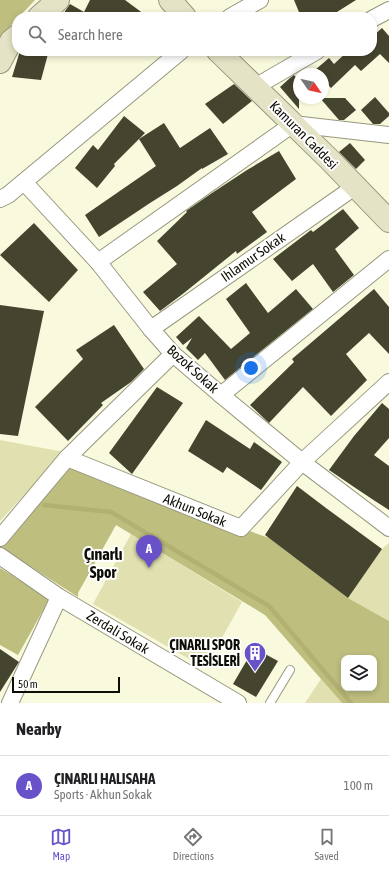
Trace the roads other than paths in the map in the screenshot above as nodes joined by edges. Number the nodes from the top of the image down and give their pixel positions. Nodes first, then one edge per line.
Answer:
1 (58, 0) edge
2 (170, 0) edge
3 (260, 0) edge
4 (389, 10) edge
5 (45, 12) edge
6 (181, 12) edge
7 (239, 12) edge
8 (377, 17) edge
9 (12, 40) edge
10 (174, 56) edge
11 (223, 56) edge
12 (308, 56) edge
13 (0, 62) edge
14 (255, 87) junction
15 (293, 124) junction
16 (389, 135) edge
17 (24, 182) junction
18 (356, 186) junction
19 (0, 199) edge
20 (389, 221) edge
21 (389, 258) edge
22 (98, 262) junction
23 (151, 329) junction
24 (173, 354) junction
25 (389, 382) edge
26 (220, 395) junction
27 (66, 458) junction
28 (302, 462) junction
29 (389, 528) edge
30 (0, 538) edge
31 (0, 556) edge
32 (59, 597) junction
33 (290, 670) dead end
34 (10, 703) edge
35 (238, 703) edge
36 (270, 703) edge

1 - 5 street
2 - 6 street
3 - 7 street
4 - 8 street
9 - 13 street
10 - 17 street
11 - 14 street, Kamuran Caddesi
12 - 14 street
14 - 15 street, Kamuran Caddesi
15 - 16 street
15 - 18 street, Kamuran Caddesi
15 - 22 street
17 - 19 street
17 - 22 street, Bozok Sokak
18 - 20 street, Kamuran Caddesi
18 - 23 street, Ihlamur Sokak
21 - 26 street
22 - 23 street, Bozok Sokak
23 - 24 street, Bozok Sokak
24 - 26 street, Bozok Sokak
24 - 27 street
25 - 28 street
26 - 28 street, Bozok Sokak
27 - 28 street, Akhun Sokak
27 - 30 street
28 - 29 street, Bozok Sokak
31 - 32 street, Zerdali Sokak
32 - 34 street
32 - 35 street, Zerdali Sokak
33 - 36 lane

